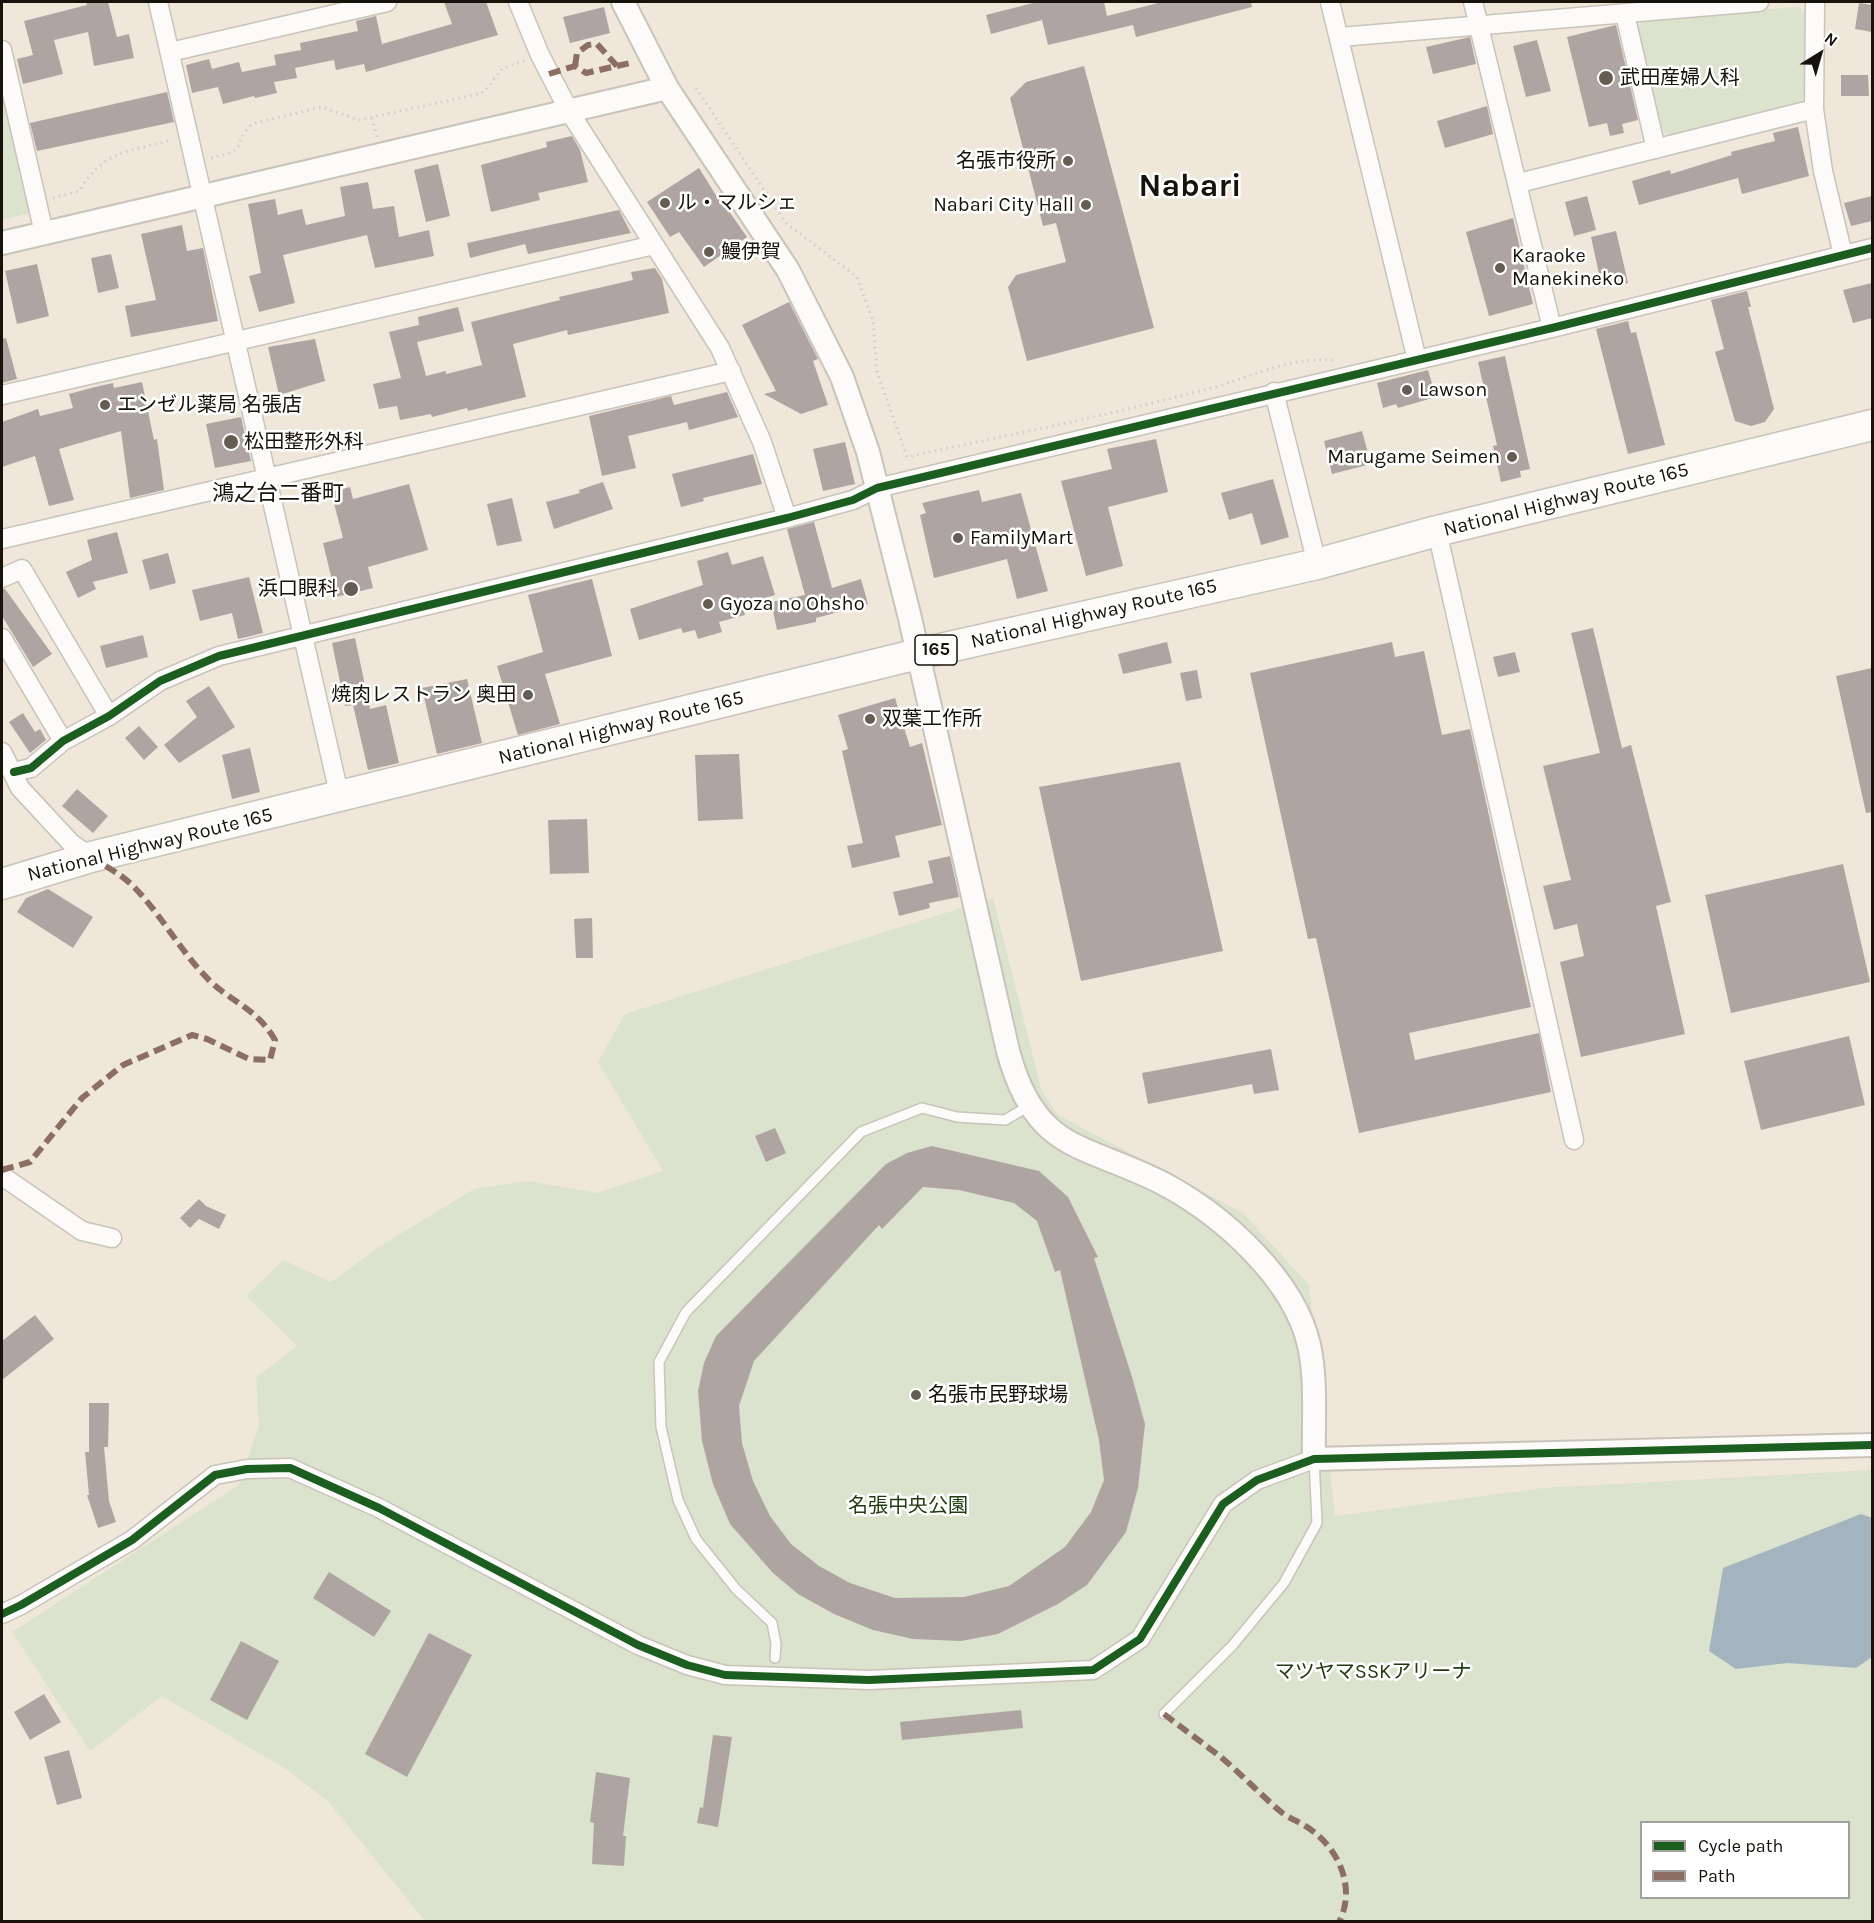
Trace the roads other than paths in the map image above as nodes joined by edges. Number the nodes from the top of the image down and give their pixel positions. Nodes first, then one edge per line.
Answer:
1 (158, 2) edge
2 (387, 2) edge
3 (518, 2) edge
4 (623, 2) edge
5 (1330, 2) edge
6 (1473, 2) edge
7 (1759, 2) edge
8 (1815, 2) edge
9 (1625, 14) junction
10 (1478, 24) junction
11 (1340, 37) junction
12 (2, 50) edge
13 (170, 52) junction
14 (667, 88) junction
15 (1814, 110) junction
16 (569, 111) junction
17 (1656, 149) junction
18 (1519, 183) junction
19 (203, 195) junction
20 (44, 234) junction
21 (2, 243) edge
22 (654, 245) junction
23 (1872, 248) edge
24 (1843, 255) junction
25 (1552, 328) junction
26 (237, 341) junction
27 (1417, 360) junction
28 (731, 371) junction
29 (1274, 392) junction
30 (2, 395) edge
31 (1872, 425) edge
32 (268, 478) junction
33 (877, 488) junction
34 (787, 518) junction
35 (1437, 531) junction
36 (2, 539) edge
37 (1317, 564) junction
38 (2, 578) edge
39 (303, 636) junction
40 (2, 638) edge
41 (918, 654) junction
42 (109, 716) junction
43 (63, 741) junction
44 (2, 752) edge
45 (14, 772) junction
46 (340, 798) junction
47 (91, 857) junction
48 (2, 884) edge
49 (1029, 1106) junction
50 (1574, 1140) dead end
51 (2, 1176) edge
52 (112, 1238) dead end
53 (1872, 1445) edge
54 (1314, 1459) junction
55 (2, 1614) edge
56 (775, 1658) dead end
57 (1164, 1714) dead end

1 - 13 street
2 - 13 street
3 - 16 street
4 - 14 street
5 - 11 street
6 - 10 street
7 - 9 street
8 - 15 street
9 - 10 street
9 - 17 street
10 - 11 street
10 - 18 street
11 - 27 street
12 - 20 street
13 - 19 street
14 - 16 street
14 - 33 street
15 - 17 street
15 - 24 street
16 - 19 street
16 - 22 street
17 - 18 street
18 - 25 street
19 - 20 street
19 - 26 street
20 - 21 street
22 - 26 street
22 - 28 street
23 - 24 street
24 - 25 street
25 - 27 street
26 - 30 street
26 - 32 street
27 - 29 street
28 - 32 street
28 - 34 street
29 - 33 street
29 - 37 street
31 - 35 highway, National Highway Route 165 / 165
32 - 36 street
32 - 39 street
33 - 34 street
33 - 41 street
34 - 39 street
35 - 37 highway, National Highway Route 165 / 165
35 - 50 street
37 - 41 highway, National Highway Route 165 / 165
38 - 42 street
39 - 42 street
39 - 46 street
40 - 43 street
41 - 46 highway, National Highway Route 165 / 165
41 - 49 street
42 - 43 street
43 - 45 street
44 - 45 street
45 - 47 street
46 - 47 highway, National Highway Route 165 / 165
47 - 48 highway, National Highway Route 165 / 165
49 - 54 street
49 - 56 lane
51 - 52 street
53 - 54 street
54 - 55 street
54 - 57 lane

